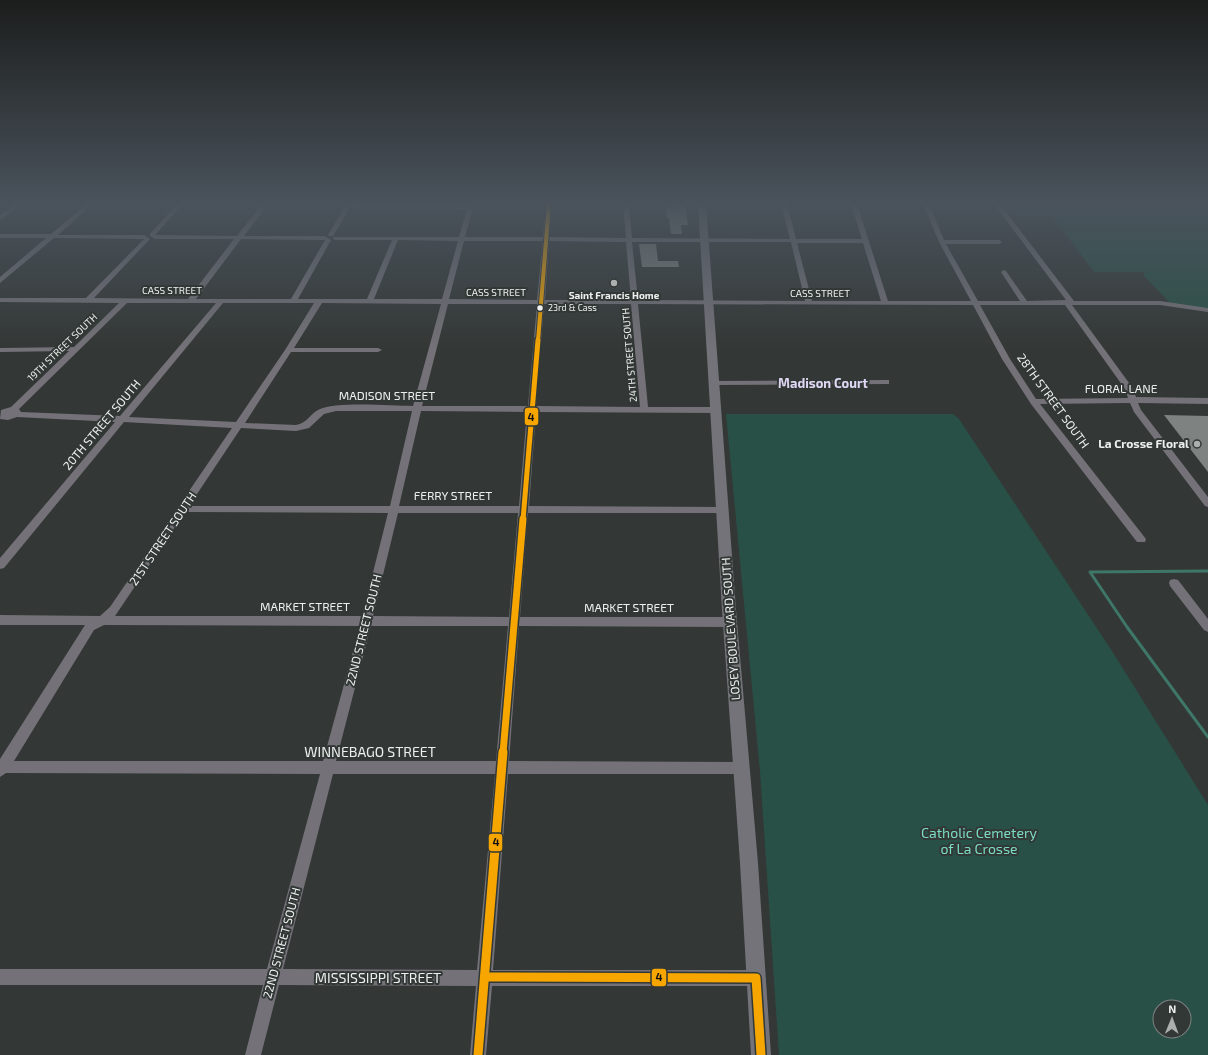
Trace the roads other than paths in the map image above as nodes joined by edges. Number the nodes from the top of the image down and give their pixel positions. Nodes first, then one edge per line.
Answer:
1 (32, 253) edge
2 (133, 253) edge
3 (227, 253) edge
4 (321, 253) edge
5 (390, 253) edge
6 (458, 253) edge
7 (545, 253) edge
8 (630, 253) edge
9 (706, 253) edge
10 (797, 253) edge
11 (870, 253) edge
12 (948, 253) edge
13 (1033, 253) edge
14 (1004, 272) dead end
15 (0, 281) edge
16 (0, 300) edge
17 (88, 300) junction
18 (126, 300) junction
19 (191, 300) junction
20 (320, 300) junction
21 (221, 301) junction
22 (293, 301) junction
23 (370, 301) junction
24 (446, 302) junction
25 (541, 302) junction
26 (634, 302) junction
27 (710, 302) junction
28 (976, 302) junction
29 (1024, 302) junction
30 (809, 303) junction
31 (885, 303) junction
32 (1069, 303) junction
33 (1208, 310) edge
34 (75, 349) junction
35 (0, 350) edge
36 (289, 350) junction
37 (378, 350) dead end
38 (886, 382) dead end
39 (714, 383) junction
40 (1133, 400) junction
41 (1208, 401) edge
42 (1034, 402) junction
43 (417, 408) junction
44 (532, 409) junction
45 (644, 409) junction
46 (716, 410) junction
47 (15, 412) junction
48 (2, 417) edge
49 (123, 419) junction
50 (239, 425) junction
51 (1208, 504) edge
52 (183, 509) junction
53 (395, 509) junction
54 (524, 509) junction
55 (723, 510) junction
56 (1141, 539) dead end
57 (0, 565) edge
58 (1174, 583) dead end
59 (1204, 616) edge
60 (0, 620) edge
61 (103, 620) junction
62 (366, 620) junction
63 (515, 621) junction
64 (730, 622) junction
65 (1208, 627) edge
66 (1, 768) edge
67 (328, 768) junction
68 (502, 768) junction
69 (741, 768) junction
70 (0, 977) edge
71 (485, 977) junction
72 (272, 978) junction
73 (756, 978) junction
74 (254, 1055) edge
75 (478, 1055) edge
76 (761, 1055) edge

1 - 15 street
2 - 17 street, 19TH STREET SOUTH
3 - 19 street
4 - 22 street
5 - 23 street
6 - 24 street, 22ND STREET SOUTH
7 - 25 street
8 - 26 street, 24TH STREET SOUTH
9 - 27 main road, LOSEY BOULEVARD SOUTH
10 - 30 street
11 - 31 street
12 - 28 street, 28TH STREET SOUTH
13 - 32 street
14 - 29 street
16 - 17 street, CASS STREET
17 - 18 street, CASS STREET
18 - 19 street, CASS STREET
18 - 34 street, 19TH STREET SOUTH
19 - 21 street, CASS STREET
20 - 22 street, CASS STREET
20 - 23 street, CASS STREET
20 - 36 street, 21ST STREET SOUTH
21 - 22 street, CASS STREET
21 - 49 street, 20TH STREET SOUTH
23 - 24 street, CASS STREET
24 - 25 street, CASS STREET
24 - 43 street, 22ND STREET SOUTH
25 - 26 street, CASS STREET
25 - 44 street
26 - 27 street, CASS STREET
26 - 45 street, 24TH STREET SOUTH
27 - 30 street, CASS STREET
27 - 39 main road, LOSEY BOULEVARD SOUTH
28 - 29 street, CASS STREET
28 - 31 street, CASS STREET
28 - 42 street, 28TH STREET SOUTH
29 - 32 street, CASS STREET
30 - 31 street, CASS STREET
32 - 33 street, CASS STREET
32 - 40 street
34 - 35 street
34 - 47 street, 19TH STREET SOUTH
36 - 37 street
36 - 50 street, 21ST STREET SOUTH
38 - 39 street
39 - 46 main road, LOSEY BOULEVARD SOUTH
40 - 41 street, FLORAL LANE
40 - 42 street, FLORAL LANE
40 - 51 street
42 - 56 street, 28TH STREET SOUTH
43 - 44 street, MADISON STREET
43 - 50 street, MADISON STREET
43 - 53 street, 22ND STREET SOUTH
44 - 45 street, MADISON STREET
44 - 54 street
45 - 46 street, MADISON STREET
46 - 55 main road, LOSEY BOULEVARD SOUTH
47 - 48 street
47 - 49 street, MADISON STREET
49 - 50 street, MADISON STREET
49 - 57 street, 20TH STREET SOUTH
50 - 52 street, 21ST STREET SOUTH
52 - 53 street, FERRY STREET
52 - 61 street, 21ST STREET SOUTH
53 - 54 street, FERRY STREET
53 - 62 street, 22ND STREET SOUTH
54 - 55 street, FERRY STREET
54 - 63 street
55 - 64 main road, LOSEY BOULEVARD SOUTH
58 - 59 street
59 - 65 street
60 - 61 street, MARKET STREET
61 - 62 street, MARKET STREET
61 - 66 street, 21ST STREET SOUTH
62 - 63 street, MARKET STREET
62 - 67 street, 22ND STREET SOUTH
63 - 64 street, MARKET STREET
63 - 68 street
64 - 69 main road, LOSEY BOULEVARD SOUTH
66 - 67 street, WINNEBAGO STREET
67 - 68 street, WINNEBAGO STREET
67 - 72 street, 22ND STREET SOUTH
68 - 69 street, WINNEBAGO STREET
68 - 71 street
69 - 73 main road, LOSEY BOULEVARD SOUTH
70 - 72 street, MISSISSIPPI STREET
71 - 72 street, MISSISSIPPI STREET
71 - 73 street, MISSISSIPPI STREET
71 - 75 street
72 - 74 street, 22ND STREET SOUTH
73 - 76 main road, LOSEY BOULEVARD SOUTH

